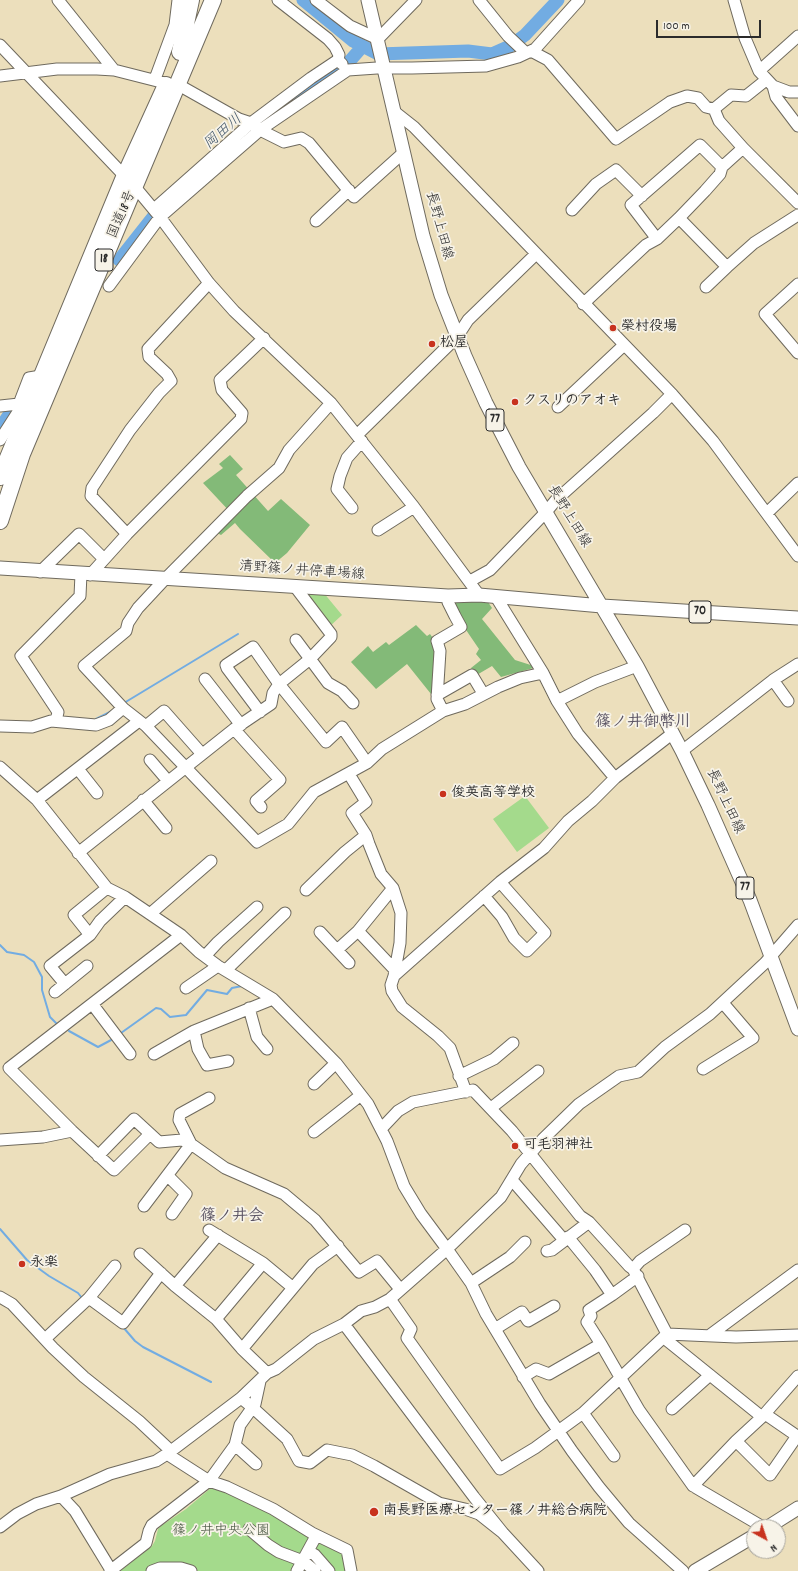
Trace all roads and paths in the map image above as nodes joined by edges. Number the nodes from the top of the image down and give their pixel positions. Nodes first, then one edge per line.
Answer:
1 (58, 0) edge
2 (178, 0) edge
3 (191, 0) edge
4 (201, 0) edge
5 (213, 0) edge
6 (221, 0) edge
7 (278, 0) edge
8 (316, 0) edge
9 (368, 0) edge
10 (416, 0) edge
11 (479, 0) edge
12 (579, 0) edge
13 (733, 0) edge
14 (798, 36) edge
15 (378, 39) junction
16 (0, 45) edge
17 (186, 50) junction
18 (528, 52) junction
19 (343, 65) junction
20 (384, 68) junction
21 (114, 70) junction
22 (28, 73) junction
23 (0, 76) edge
24 (766, 79) junction
25 (166, 83) junction
26 (798, 92) edge
27 (714, 109) junction
28 (395, 112) junction
29 (798, 126) edge
30 (256, 127) junction
31 (743, 148) junction
32 (403, 153) junction
33 (722, 167) junction
34 (125, 175) junction
35 (135, 187) junction
36 (349, 190) junction
37 (642, 196) junction
38 (798, 203) edge
39 (572, 210) dead end
40 (157, 212) junction
41 (798, 215) edge
42 (679, 218) junction
43 (316, 221) dead end
44 (657, 239) junction
45 (536, 254) junction
46 (727, 267) junction
47 (209, 283) junction
48 (109, 286) dead end
49 (706, 287) dead end
50 (797, 287) edge
51 (583, 304) junction
52 (457, 337) junction
53 (264, 338) junction
54 (794, 341) edge
55 (624, 345) junction
56 (798, 353) edge
57 (41, 376) junction
58 (672, 394) junction
59 (331, 402) junction
60 (19, 404) junction
61 (0, 405) edge
62 (558, 407) dead end
63 (360, 438) junction
64 (0, 440) edge
65 (0, 477) edge
66 (798, 483) edge
67 (414, 507) junction
68 (352, 508) dead end
69 (546, 512) junction
70 (767, 513) junction
71 (0, 521) edge
72 (378, 530) dead end
73 (127, 534) junction
74 (798, 556) edge
75 (104, 559) junction
76 (0, 568) edge
77 (40, 572) junction
78 (86, 574) junction
79 (165, 579) junction
80 (470, 581) junction
81 (296, 588) junction
82 (479, 595) junction
83 (448, 596) junction
84 (496, 597) junction
85 (602, 606) junction
86 (798, 618) edge
87 (296, 640) dead end
88 (310, 659) junction
89 (798, 664) edge
90 (637, 666) junction
91 (543, 673) junction
92 (205, 679) dead end
93 (773, 680) junction
94 (279, 684) junction
95 (481, 690) dead end
96 (437, 696) junction
97 (557, 701) junction
98 (788, 701) dead end
99 (353, 703) dead end
100 (123, 708) junction
101 (443, 711) junction
102 (260, 712) junction
103 (56, 721) junction
104 (143, 724) junction
105 (0, 726) edge
106 (237, 727) junction
107 (673, 733) junction
108 (682, 751) junction
109 (202, 754) junction
110 (150, 760) dead end
111 (367, 763) junction
112 (0, 767) edge
113 (187, 767) junction
114 (78, 769) junction
115 (349, 774) junction
116 (615, 778) junction
117 (168, 781) junction
118 (97, 793) dead end
119 (37, 800) junction
120 (143, 800) junction
121 (261, 807) dead end
122 (166, 828) dead end
123 (366, 835) junction
124 (78, 853) junction
125 (211, 861) dead end
126 (500, 882) junction
127 (107, 888) junction
128 (393, 888) junction
129 (306, 890) dead end
130 (484, 896) junction
131 (125, 898) junction
132 (257, 908) dead end
133 (285, 913) dead end
134 (150, 914) junction
135 (798, 925) edge
136 (358, 931) junction
137 (320, 932) dead end
138 (90, 935) junction
139 (181, 935) junction
140 (337, 950) junction
141 (205, 956) junction
142 (772, 956) junction
143 (349, 963) dead end
144 (87, 966) dead end
145 (222, 968) junction
146 (394, 972) junction
147 (65, 984) junction
148 (186, 988) dead end
149 (55, 992) dead end
150 (273, 999) junction
151 (723, 1003) junction
152 (93, 1005) junction
153 (249, 1008) junction
154 (798, 1029) edge
155 (194, 1031) junction
156 (513, 1043) dead end
157 (266, 1049) dead end
158 (130, 1054) dead end
159 (154, 1054) dead end
160 (228, 1061) dead end
161 (336, 1063) junction
162 (703, 1070) dead end
163 (538, 1071) dead end
164 (460, 1076) junction
165 (314, 1084) dead end
166 (466, 1092) junction
167 (361, 1095) junction
168 (209, 1098) dead end
169 (491, 1108) junction
170 (381, 1129) junction
171 (72, 1131) junction
172 (314, 1132) dead end
173 (150, 1134) junction
174 (0, 1140) edge
175 (191, 1144) junction
176 (530, 1152) junction
177 (98, 1156) junction
178 (168, 1176) junction
179 (512, 1180) junction
180 (144, 1206) dead end
181 (172, 1214) dead end
182 (589, 1222) junction
183 (686, 1230) dead end
184 (566, 1238) junction
185 (525, 1242) dead end
186 (338, 1246) junction
187 (447, 1249) junction
188 (547, 1251) dead end
189 (140, 1254) dead end
190 (262, 1263) junction
191 (115, 1266) dead end
192 (798, 1270) edge
193 (636, 1273) junction
194 (161, 1274) junction
195 (471, 1283) junction
196 (175, 1286) junction
197 (292, 1287) junction
198 (400, 1289) junction
199 (612, 1295) junction
200 (0, 1297) edge
201 (89, 1298) junction
202 (390, 1299) junction
203 (554, 1306) dead end
204 (216, 1319) junction
205 (344, 1324) junction
206 (495, 1329) junction
207 (710, 1335) junction
208 (798, 1335) edge
209 (666, 1336) junction
210 (45, 1339) junction
211 (601, 1344) junction
212 (242, 1349) junction
213 (710, 1375) junction
214 (798, 1376) edge
215 (263, 1377) junction
216 (523, 1377) junction
217 (619, 1378) junction
218 (241, 1398) junction
219 (252, 1406) junction
220 (672, 1409) dead end
221 (583, 1413) junction
222 (763, 1415) junction
223 (558, 1431) junction
224 (796, 1440) edge
225 (736, 1442) junction
226 (234, 1445) junction
227 (169, 1453) junction
228 (614, 1456) dead end
229 (256, 1464) dead end
230 (209, 1481) junction
231 (693, 1486) junction
232 (62, 1496) junction
233 (798, 1508) edge
234 (749, 1519) edge
235 (781, 1519) edge
236 (0, 1527) edge
237 (249, 1529) dead end
238 (503, 1533) junction
239 (315, 1538) dead end
240 (746, 1541) edge
241 (308, 1551) junction
242 (303, 1561) junction
243 (111, 1570) edge
244 (152, 1571) edge
245 (191, 1571) edge
246 (297, 1571) edge
247 (315, 1571) edge
248 (330, 1571) edge
249 (351, 1571) edge
250 (538, 1571) edge
251 (683, 1571) edge
252 (695, 1571) edge

1 - 21 street
2 - 25 street
3 - 17 highway
4 - 17 highway, 国道18号 / 18
5 - 17 highway, 国道18号 / 18
6 - 17 highway
7 - 19 street
8 - 15 street
9 - 15 main road, 長野上田線 / 77
10 - 15 street
11 - 18 street
12 - 18 street
13 - 24 street
14 - 24 street
15 - 20 main road, 長野上田線 / 77
16 - 22 street
17 - 25 highway, 国道18号 / 18
18 - 20 street
18 - 27 street
19 - 20 street
19 - 30 street
20 - 28 main road, 長野上田線 / 77
21 - 22 street
21 - 25 street
22 - 23 street
22 - 34 street
24 - 26 street
24 - 27 street
24 - 29 street
25 - 30 street
25 - 34 highway, 国道18号 / 18
25 - 35 highway, 国道18号 / 18
27 - 31 street
28 - 32 main road, 長野上田線 / 77
28 - 45 street
30 - 36 street
30 - 40 street
31 - 33 street
31 - 38 street
32 - 36 street
32 - 52 main road, 長野上田線 / 77
33 - 37 street
33 - 42 street
34 - 35 street
34 - 57 highway, 国道18号 / 18
35 - 40 street
35 - 71 highway, 国道18号 / 18
36 - 43 street
37 - 39 street
37 - 44 street
40 - 47 street
40 - 48 street
41 - 46 street
42 - 44 street
42 - 46 street
44 - 51 street
45 - 51 street
45 - 52 street
46 - 49 street
47 - 53 street
47 - 73 street
50 - 54 street
51 - 55 street
52 - 63 street
52 - 69 main road, 長野上田線 / 77
53 - 59 street
53 - 73 street
54 - 56 street
55 - 58 street
55 - 62 street
57 - 60 street
57 - 65 highway, 国道18号 / 18
58 - 69 street
58 - 70 street
59 - 63 street
59 - 79 street
60 - 61 street
60 - 64 street
63 - 67 street
63 - 68 street
66 - 70 street
67 - 72 street
67 - 80 street
69 - 80 street
69 - 85 main road, 長野上田線 / 77
70 - 74 street
73 - 75 street
75 - 77 street
75 - 78 street
76 - 77 main road, 清野篠ノ井停車場線
77 - 78 main road, 清野篠ノ井停車場線
78 - 79 main road, 清野篠ノ井停車場線
78 - 103 street
79 - 81 main road, 清野篠ノ井停車場線
79 - 100 street
80 - 82 street
81 - 83 main road, 清野篠ノ井停車場線
81 - 88 street
82 - 83 main road, 清野篠ノ井停車場線
82 - 84 main road, 清野篠ノ井停車場線
83 - 96 street
84 - 85 main road, 清野篠ノ井停車場線
84 - 91 street
85 - 86 main road, 70
85 - 90 main road, 長野上田線 / 77
87 - 88 street
88 - 94 street
88 - 99 street
89 - 93 street
90 - 97 street
90 - 107 main road, 長野上田線 / 77
91 - 97 street
91 - 101 street
92 - 106 street
93 - 98 street
93 - 108 street
94 - 102 street
94 - 102 street
94 - 111 street
95 - 96 street
96 - 101 street
97 - 116 street
100 - 103 street
100 - 104 street
101 - 111 street
102 - 106 street
103 - 105 street
104 - 109 street
104 - 113 street
104 - 114 street
106 - 109 street
106 - 121 street
107 - 108 main road, 長野上田線 / 77
107 - 116 street
108 - 142 main road, 長野上田線 / 77
109 - 113 street
110 - 117 street
111 - 115 street
112 - 119 street
113 - 115 street
113 - 117 street
114 - 118 street
114 - 119 street
115 - 123 street
116 - 126 street
117 - 120 street
119 - 124 street
120 - 122 street
120 - 124 street
123 - 128 street
123 - 129 street
124 - 127 street
125 - 134 street
126 - 130 street
126 - 130 street
127 - 131 street
127 - 138 street
128 - 136 street
128 - 146 street
130 - 146 street
131 - 134 street
131 - 138 street
132 - 141 street
133 - 145 street
134 - 139 street
135 - 142 street
136 - 140 street
136 - 146 street
137 - 140 street
138 - 147 street
139 - 141 street
139 - 152 street
140 - 143 street
141 - 145 street
142 - 151 street
142 - 154 main road, 長野上田線 / 77
144 - 147 street
145 - 148 street
145 - 150 street
146 - 164 street
147 - 149 street
150 - 153 street
150 - 161 street
151 - 162 street
151 - 176 street
152 - 158 street
152 - 171 street
153 - 155 street
153 - 157 street
155 - 159 street
155 - 160 street
156 - 164 street
161 - 165 street
161 - 167 street
163 - 169 street
164 - 166 street
166 - 169 street
166 - 170 street
167 - 170 street
167 - 172 street
168 - 175 street
169 - 176 street
170 - 187 street
171 - 174 street
171 - 177 street
173 - 175 street
173 - 177 street
173 - 177 street
175 - 178 street
175 - 186 street
176 - 179 street
176 - 182 street
178 - 180 street
178 - 181 street
179 - 184 street
179 - 187 street
182 - 184 street
182 - 193 street
183 - 193 street
184 - 188 street
184 - 199 street
185 - 195 street
186 - 197 street
186 - 198 street
187 - 195 street
187 - 198 street
189 - 194 street
190 - 196 street
190 - 197 street
190 - 204 street
191 - 201 street
192 - 207 street
193 - 199 street
193 - 209 street
194 - 196 street
194 - 201 street
195 - 206 street
196 - 204 street
197 - 212 street
198 - 202 street
199 - 211 street
200 - 210 street
201 - 210 street
202 - 205 street
202 - 223 street
203 - 206 street
204 - 212 street
205 - 215 street
205 - 238 street
206 - 216 street
207 - 208 street
207 - 209 street
209 - 213 street
209 - 217 street
210 - 227 street
211 - 216 street
211 - 217 street
212 - 215 street
213 - 220 street
213 - 222 street
214 - 222 street
215 - 218 street
215 - 219 street
216 - 223 street
217 - 221 street
217 - 231 street
218 - 219 street
218 - 227 street
219 - 226 street
219 - 238 street
221 - 223 street
221 - 228 street
222 - 224 street
222 - 225 street
223 - 251 street
224 - 225 street
225 - 231 street
226 - 229 street
226 - 230 street
227 - 230 street
227 - 232 street
230 - 243 street
230 - 249 street
231 - 234 street
232 - 236 street
232 - 243 street
233 - 235 main road
237 - 242 street
238 - 250 street
239 - 241 street
240 - 252 main road
241 - 242 street
241 - 248 street
242 - 246 street
242 - 247 street
244 - 245 street

